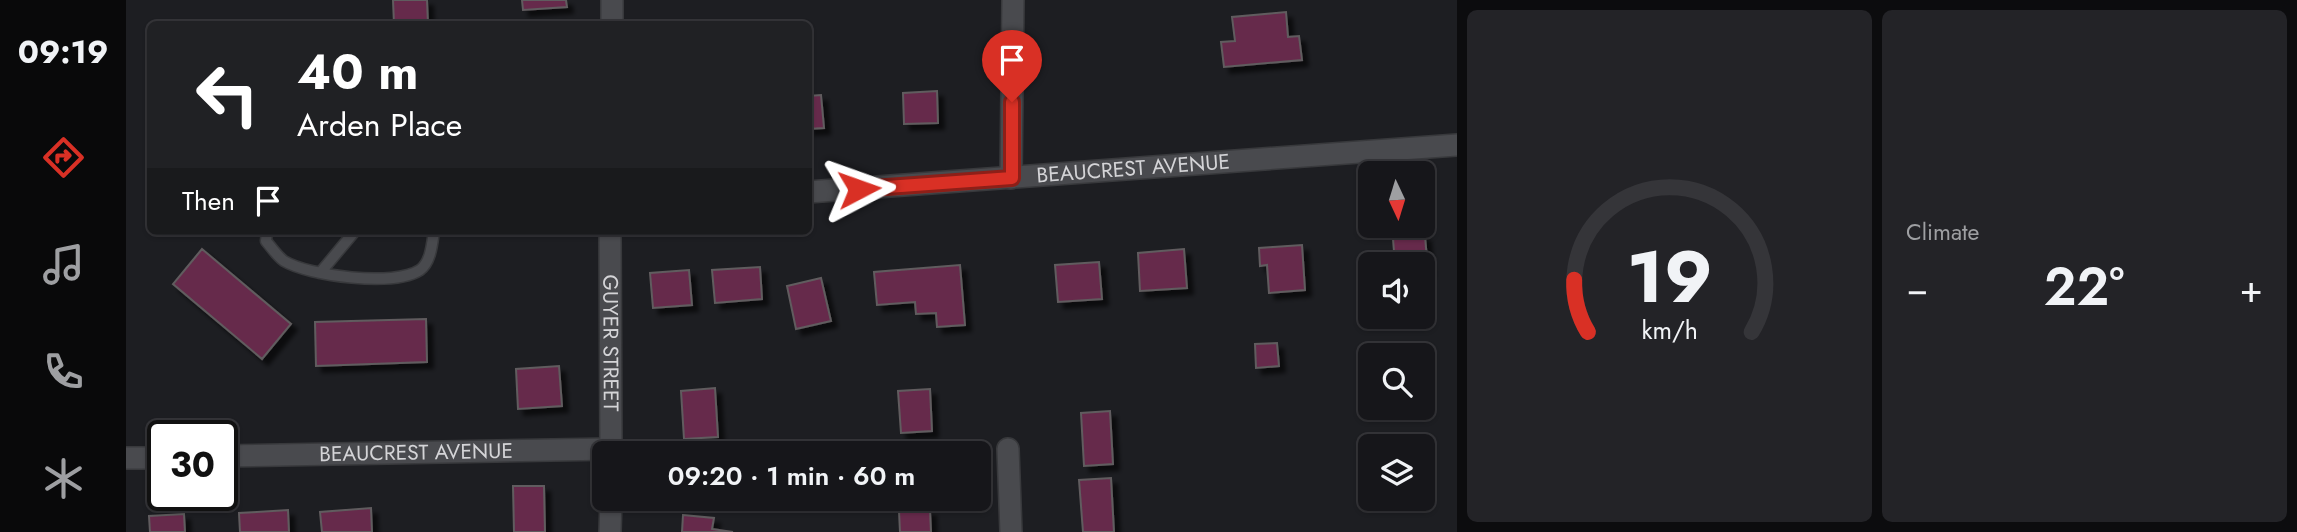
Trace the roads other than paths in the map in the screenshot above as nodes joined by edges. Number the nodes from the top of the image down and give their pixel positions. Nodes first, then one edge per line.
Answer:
1 (612, 0) edge
2 (1013, 0) edge
3 (612, 21) edge
4 (1457, 145) edge
5 (1012, 178) junction
6 (812, 192) edge
7 (266, 235) edge
8 (352, 235) edge
9 (433, 235) edge
10 (610, 235) edge
11 (320, 273) junction
12 (611, 441) edge
13 (1008, 449) dead end
14 (592, 451) edge
15 (238, 456) edge
16 (126, 458) edge
17 (147, 458) edge
18 (611, 511) edge
19 (610, 532) edge
20 (1011, 532) edge

1 - 3 street
2 - 5 street
4 - 5 street, BEAUCREST AVENUE
5 - 6 street, BEAUCREST AVENUE
7 - 11 lane
8 - 11 lane
9 - 11 lane
10 - 12 street, GUYER STREET
13 - 20 street
14 - 15 street, BEAUCREST AVENUE
16 - 17 street
18 - 19 street

